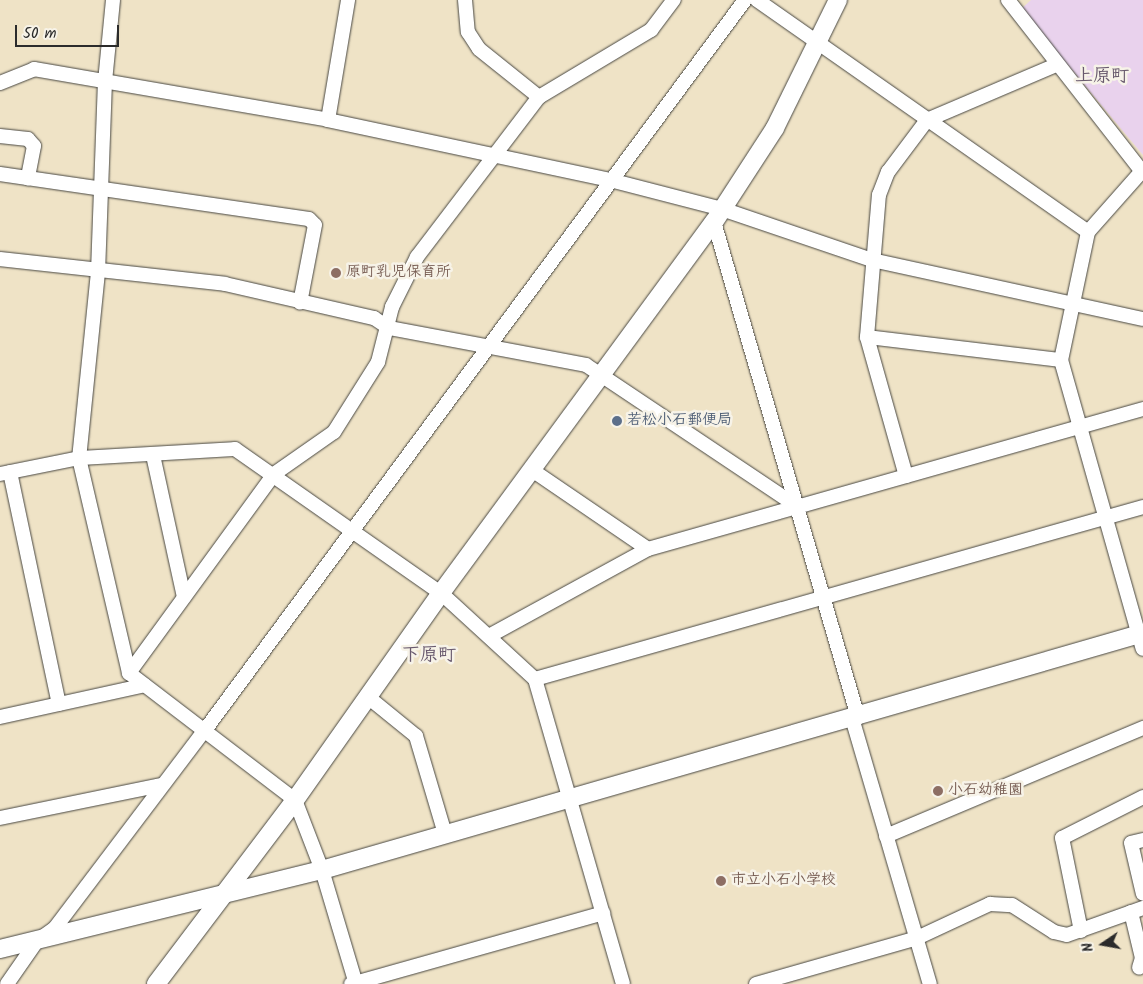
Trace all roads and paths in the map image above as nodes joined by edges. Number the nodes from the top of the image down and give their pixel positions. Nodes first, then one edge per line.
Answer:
1 (113, 0) edge
2 (348, 0) edge
3 (465, 0) edge
4 (674, 0) edge
5 (745, 0) edge
6 (758, 0) edge
7 (838, 0) edge
8 (1008, 0) edge
9 (818, 45) junction
10 (1056, 65) junction
11 (105, 81) junction
12 (0, 83) edge
13 (539, 98) junction
14 (328, 120) junction
15 (927, 120) junction
16 (0, 136) edge
17 (492, 156) junction
18 (1142, 172) edge
19 (0, 174) edge
20 (28, 178) junction
21 (610, 180) junction
22 (103, 188) junction
23 (718, 216) junction
24 (1088, 232) junction
25 (0, 259) edge
26 (872, 260) junction
27 (98, 272) junction
28 (300, 303) junction
29 (1074, 306) junction
30 (1143, 318) edge
31 (389, 328) junction
32 (867, 337) junction
33 (488, 344) junction
34 (1061, 360) junction
35 (600, 379) junction
36 (1143, 408) edge
37 (1080, 425) junction
38 (153, 455) junction
39 (79, 458) junction
40 (532, 470) junction
41 (5, 473) edge
42 (274, 474) junction
43 (906, 476) junction
44 (797, 506) junction
45 (1143, 507) edge
46 (1106, 518) junction
47 (352, 529) junction
48 (648, 550) junction
49 (441, 593) junction
50 (184, 597) junction
51 (824, 599) junction
52 (489, 636) junction
53 (1142, 639) edge
54 (129, 673) junction
55 (535, 679) junction
56 (145, 685) junction
57 (368, 697) junction
58 (59, 704) junction
59 (0, 716) edge
60 (855, 717) junction
61 (1143, 728) edge
62 (204, 730) junction
63 (161, 785) junction
64 (1143, 797) edge
65 (570, 798) junction
66 (295, 800) junction
67 (0, 818) edge
68 (445, 834) junction
69 (886, 836) junction
70 (1143, 840) edge
71 (322, 870) junction
72 (1143, 894) edge
73 (216, 899) junction
74 (1137, 910) edge
75 (603, 913) junction
76 (1081, 931) junction
77 (917, 938) junction
78 (37, 941) junction
79 (0, 949) edge
80 (1139, 968) dead end
81 (7, 984) edge
82 (156, 984) edge
83 (354, 984) edge
84 (623, 984) edge
85 (756, 984) edge
86 (930, 984) edge

1 - 11 street
2 - 14 street
3 - 13 street
4 - 13 street
5 - 21 street
6 - 9 street
7 - 9 street
8 - 10 street
9 - 15 street
9 - 23 street
10 - 15 street
10 - 18 street
11 - 12 street
11 - 14 street
11 - 22 street
13 - 17 street
14 - 17 street
15 - 24 street
15 - 26 street
16 - 20 street
17 - 21 street
17 - 31 street
18 - 24 street
19 - 20 street
20 - 22 street
21 - 23 street
21 - 33 street
22 - 27 street
22 - 28 street
23 - 26 street
23 - 35 street
23 - 44 street
24 - 29 street
25 - 27 street
26 - 29 street
26 - 32 street
27 - 28 street
27 - 39 street
28 - 31 street
29 - 30 street
29 - 34 street
31 - 33 street
31 - 42 street
32 - 34 street
32 - 43 street
33 - 35 street
33 - 47 street
34 - 37 street
35 - 40 street
35 - 44 street
36 - 37 street
37 - 43 street
37 - 46 street
38 - 39 street
38 - 42 street
38 - 50 street
39 - 41 street
39 - 54 street
40 - 48 street
40 - 49 street
41 - 58 street
42 - 47 street
42 - 50 street
43 - 44 street
44 - 48 street
44 - 51 street
45 - 46 street
46 - 51 street
46 - 53 street
47 - 49 street
47 - 62 street
48 - 52 street
49 - 52 street
49 - 57 street
50 - 54 street
51 - 55 street
51 - 60 street
52 - 55 street
53 - 60 street
54 - 56 street
55 - 65 street
56 - 58 street
56 - 62 street
57 - 66 street
57 - 68 street
58 - 59 street
60 - 65 street
60 - 69 street
61 - 69 street
62 - 63 street
62 - 66 street
63 - 67 street
63 - 78 street
64 - 76 street
65 - 68 street
65 - 75 street
66 - 71 street
66 - 73 street
68 - 71 street
69 - 77 street
70 - 72 street
71 - 73 street
71 - 83 street
73 - 78 street
73 - 82 street
74 - 76 street
74 - 80 street
75 - 83 street
75 - 84 street
76 - 77 street
77 - 85 street
77 - 86 street
78 - 79 street
78 - 81 street

